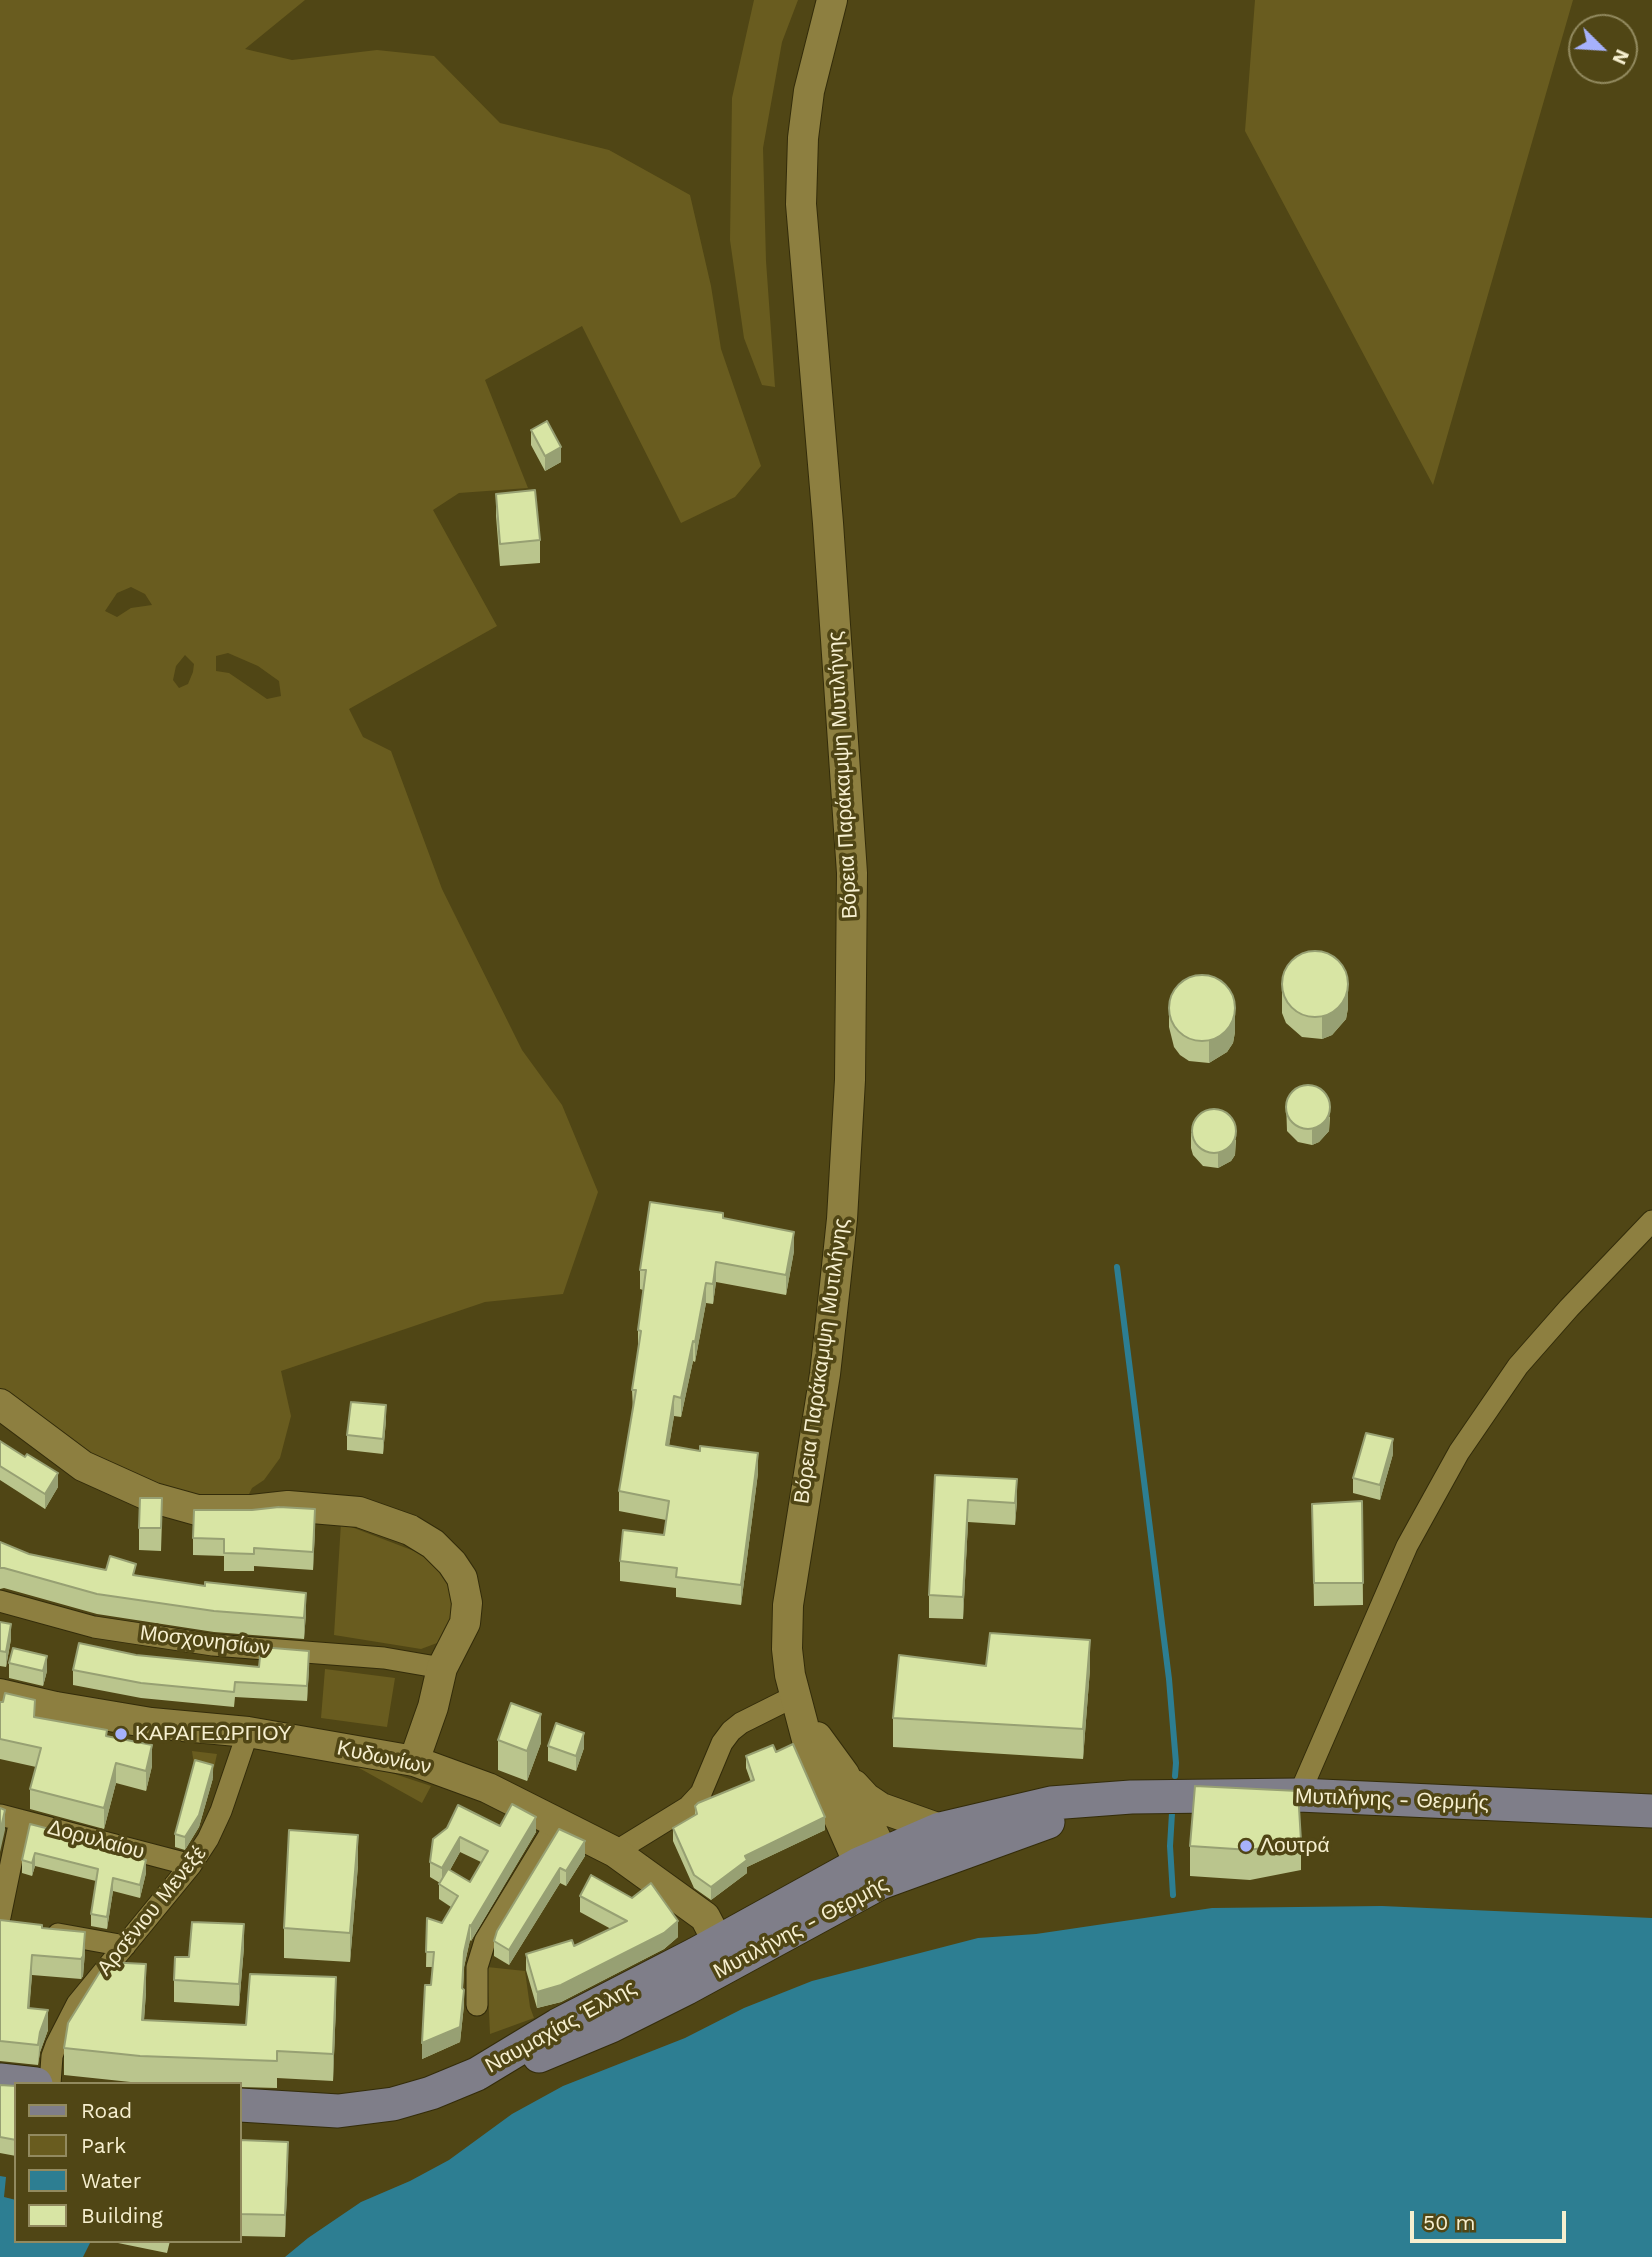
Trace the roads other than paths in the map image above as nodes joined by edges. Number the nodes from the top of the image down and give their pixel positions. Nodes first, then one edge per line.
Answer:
1 (832, 0) edge
2 (1652, 1221) edge
3 (0, 1404) edge
4 (0, 1601) edge
5 (442, 1668) junction
6 (0, 1694) edge
7 (799, 1707) junction
8 (248, 1732) junction
9 (414, 1761) junction
10 (844, 1774) junction
11 (1299, 1795) junction
12 (1131, 1797) junction
13 (1652, 1811) edge
14 (10, 1818) edge
15 (556, 1824) junction
16 (940, 1829) junction
17 (615, 1852) junction
18 (191, 1865) junction
19 (874, 1867) junction
20 (4, 1922) edge
21 (37, 1930) edge
22 (718, 1942) junction
23 (125, 1946) junction
24 (477, 2005) dead end
25 (477, 2074) junction
26 (0, 2080) edge
27 (18, 2082) edge
28 (50, 2082) edge
29 (242, 2105) edge

1 - 7 main road, Βόρεια Παράκαμψη Μυτιλήνης
2 - 11 street
3 - 5 main road
4 - 5 street, Μοσχονησίων
5 - 9 main road
6 - 8 main road, Κυδωνίων
7 - 10 main road, Βόρεια Παράκαμψη Μυτιλήνης
7 - 17 street
7 - 19 main road, Βόρεια Παράκαμψη Μυτιλήνης
8 - 9 main road, Κυδωνίων
8 - 18 street, Αρσένιου Μενεξέ
9 - 15 main road, Κυδωνίων
10 - 16 main road
10 - 19 main road, Βόρεια Παράκαμψη Μυτιλήνης
11 - 12 main road, Μυτιλήνης - Θερμής
11 - 13 main road, Μυτιλήνης - Θερμής
12 - 16 main road, Μυτιλήνης - Θερμής
12 - 19 main road, Μυτιλήνης - Θερμής
14 - 18 street, Δορυλαίου
14 - 20 street
15 - 17 main road, Κυδωνίων
15 - 24 street
16 - 19 main road, Μυτιλήνης - Θερμής
17 - 22 main road, Κυδωνίων
18 - 23 street, Αρσένιου Μενεξέ
19 - 22 main road, Ναυμαχίας Έλλης
19 - 25 main road, Μυτιλήνης - Θερμής
21 - 23 street
22 - 25 main road, Ναυμαχίας Έλλης
23 - 28 street, Αρσένιου Μενεξέ
25 - 29 main road, Ναυμαχίας Έλλης
26 - 27 main road

